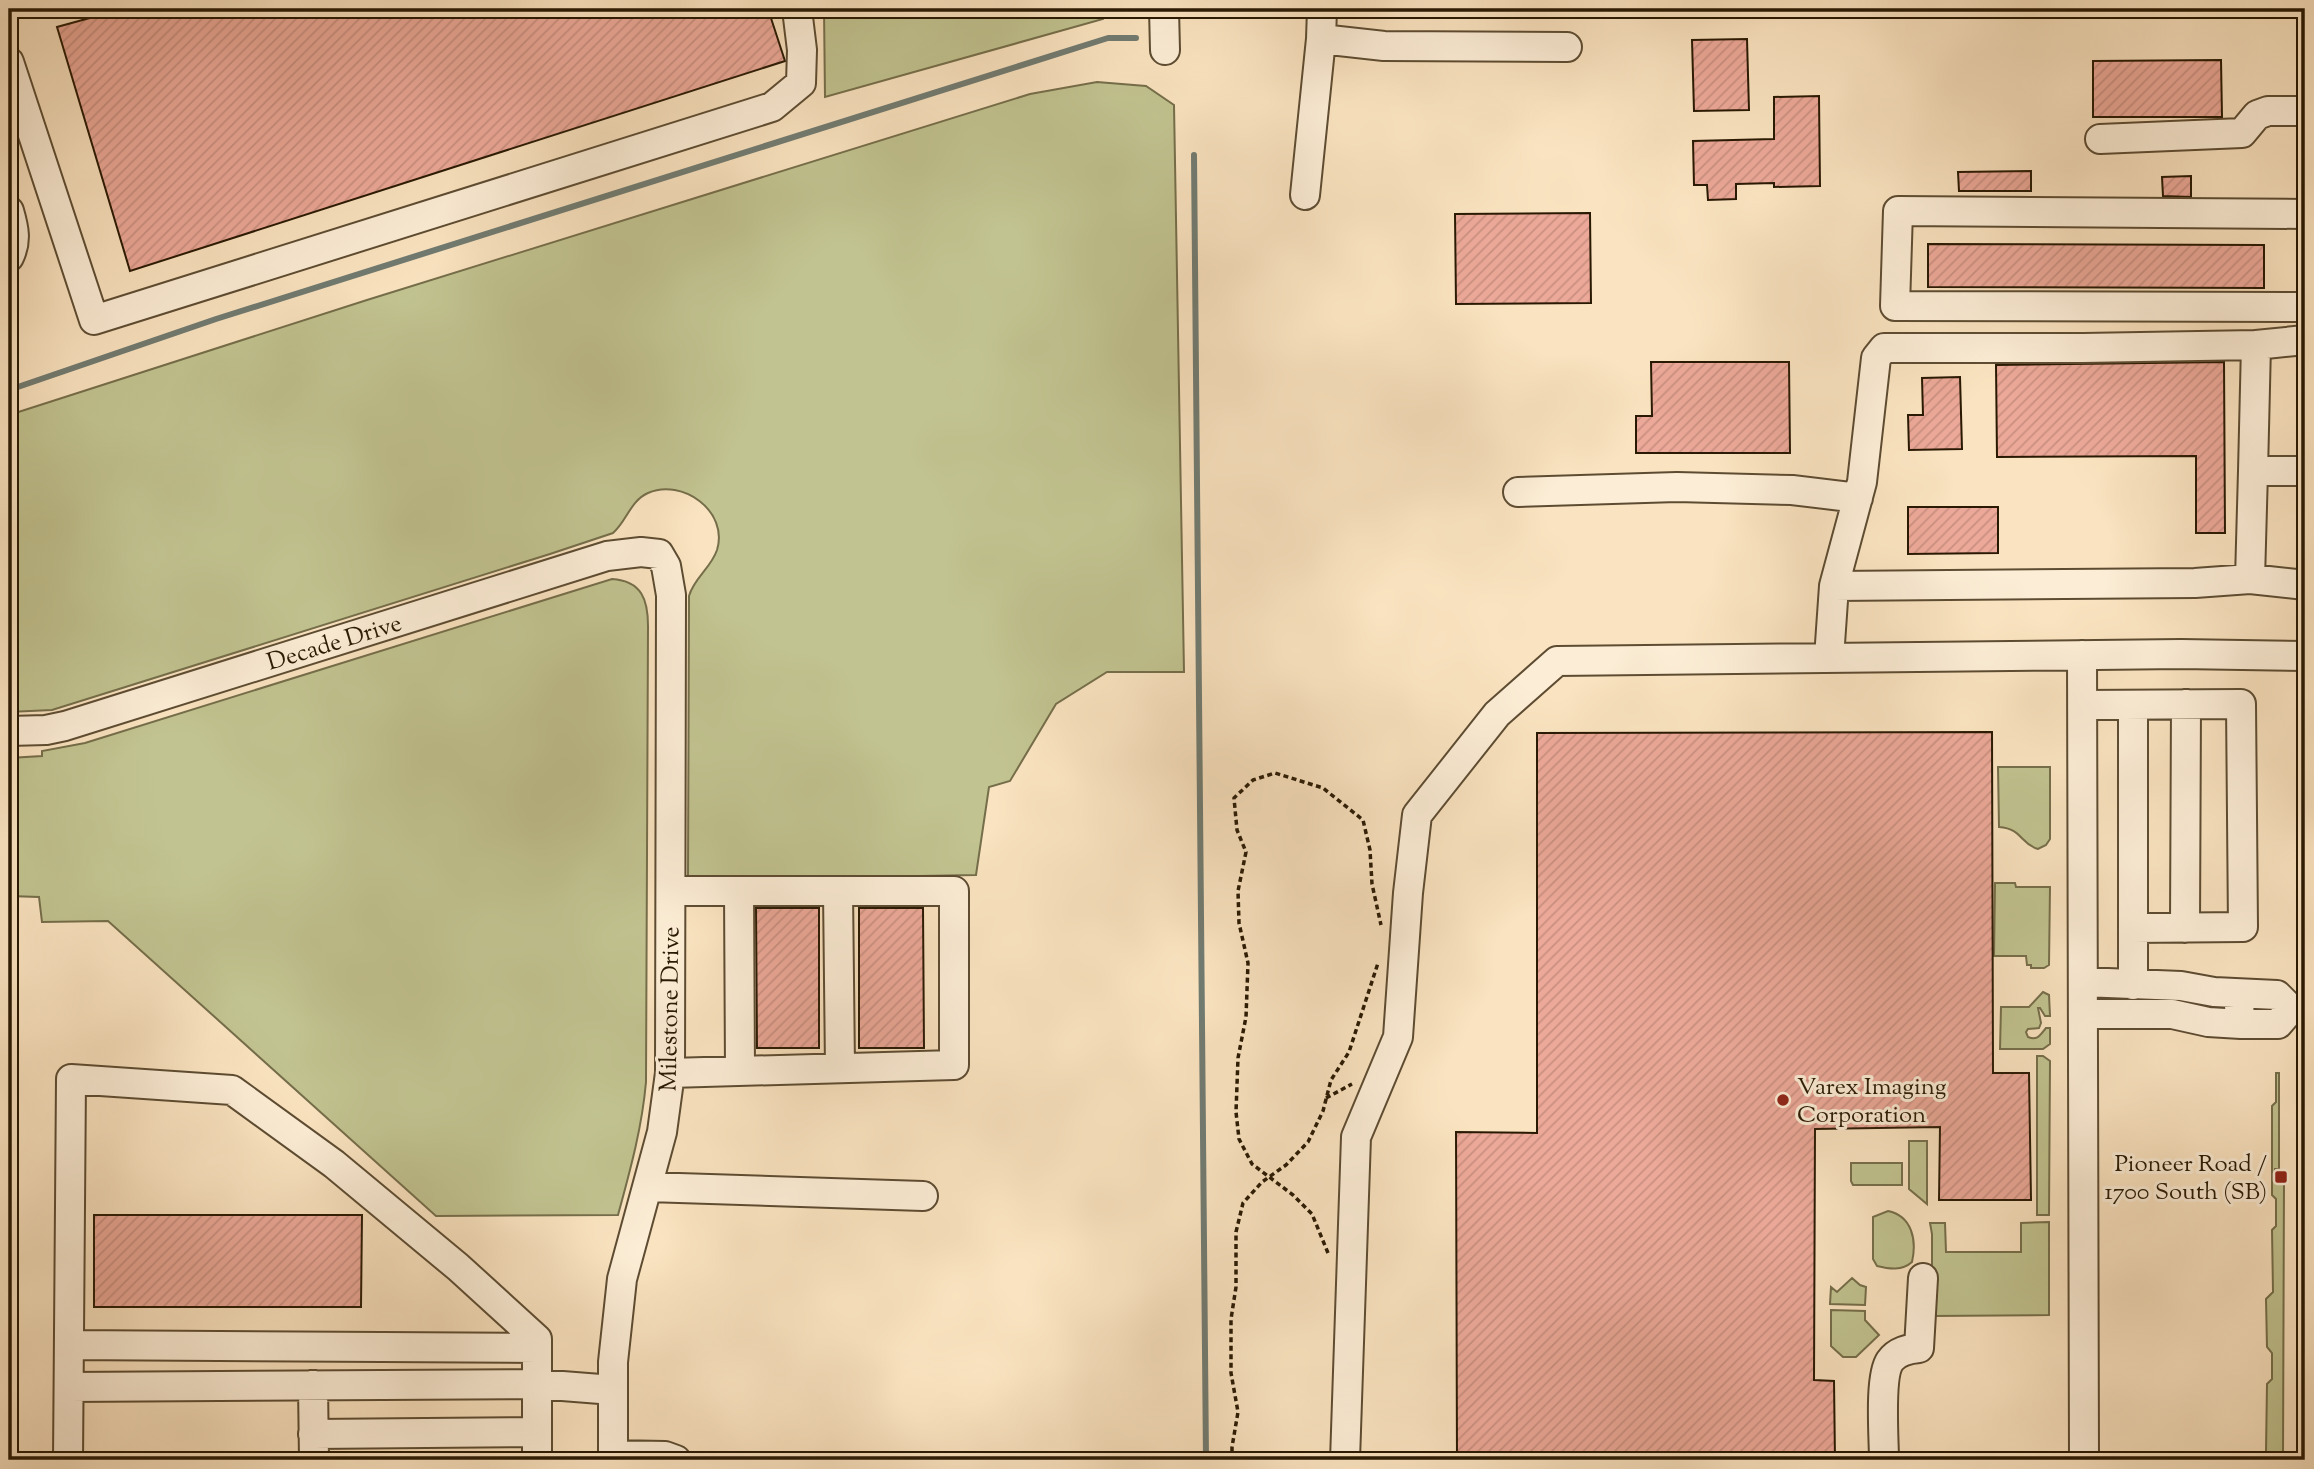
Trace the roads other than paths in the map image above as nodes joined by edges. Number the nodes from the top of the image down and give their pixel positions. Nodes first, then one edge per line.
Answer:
1 (797, 9) edge
2 (1164, 9) edge
3 (1322, 9) edge
4 (1321, 40) junction
5 (1567, 47) dead end
6 (1165, 50) dead end
7 (9, 62) edge
8 (2305, 111) edge
9 (2100, 139) dead end
10 (1305, 195) dead end
11 (9, 211) edge
12 (2305, 214) edge
13 (9, 257) edge
14 (2305, 307) edge
15 (2305, 340) edge
16 (2256, 345) junction
17 (2253, 471) junction
18 (2305, 471) edge
19 (1518, 492) dead end
20 (1858, 498) junction
21 (659, 554) joint
22 (2250, 579) junction
23 (2305, 585) edge
24 (1834, 586) junction
25 (2082, 655) junction
26 (2305, 656) edge
27 (1829, 658) junction
28 (2186, 704) junction
29 (2083, 705) junction
30 (2133, 705) junction
31 (9, 731) edge
32 (671, 891) junction
33 (739, 891) junction
34 (838, 891) junction
35 (2133, 928) junction
36 (2185, 928) junction
37 (2083, 982) junction
38 (2133, 985) junction
39 (2226, 993) junction
40 (2298, 1009) edge
41 (2083, 1014) junction
42 (2241, 1024) junction
43 (840, 1068) junction
44 (740, 1070) junction
45 (670, 1073) junction
46 (648, 1188) junction
47 (923, 1196) dead end
48 (1923, 1278) dead end
49 (69, 1345) junction
50 (537, 1348) junction
51 (537, 1384) junction
52 (313, 1385) junction
53 (69, 1387) junction
54 (613, 1390) junction
55 (537, 1432) junction
56 (313, 1447) edge
57 (1884, 1456) edge
58 (613, 1457) edge
59 (68, 1460) edge
60 (537, 1460) edge
61 (676, 1460) edge
62 (1345, 1460) edge
63 (2084, 1460) edge

1 - 7 street
2 - 6 street
3 - 4 street
4 - 5 street
4 - 10 street
8 - 9 street
11 - 13 street
12 - 14 street
15 - 16 street
16 - 17 street
16 - 20 street
17 - 18 street
17 - 22 street
19 - 20 street
20 - 24 street
21 - 31 street, Decade Drive
21 - 32 street, Milestone Drive
22 - 23 street
22 - 24 street
24 - 27 street
25 - 26 street
25 - 27 street
25 - 29 street
27 - 62 street
28 - 30 street
28 - 36 street
28 - 36 street
29 - 30 street
29 - 37 street
30 - 35 street
32 - 33 street
32 - 45 street, Milestone Drive
33 - 34 street
33 - 44 street
34 - 43 street
34 - 43 street
35 - 36 street
35 - 38 street
37 - 38 street
37 - 41 street
38 - 39 street
39 - 40 street
39 - 42 street
40 - 42 street
41 - 42 street
41 - 63 street
43 - 44 street
44 - 45 street
45 - 46 street, Milestone Drive
46 - 47 street
46 - 54 street, Milestone Drive
48 - 57 street
49 - 50 street
49 - 50 street
49 - 53 street
50 - 51 street
51 - 52 street
51 - 54 street
51 - 55 street
52 - 53 street
52 - 56 street
53 - 59 street
54 - 58 street, Milestone Drive
55 - 56 street
55 - 60 street
58 - 61 street

